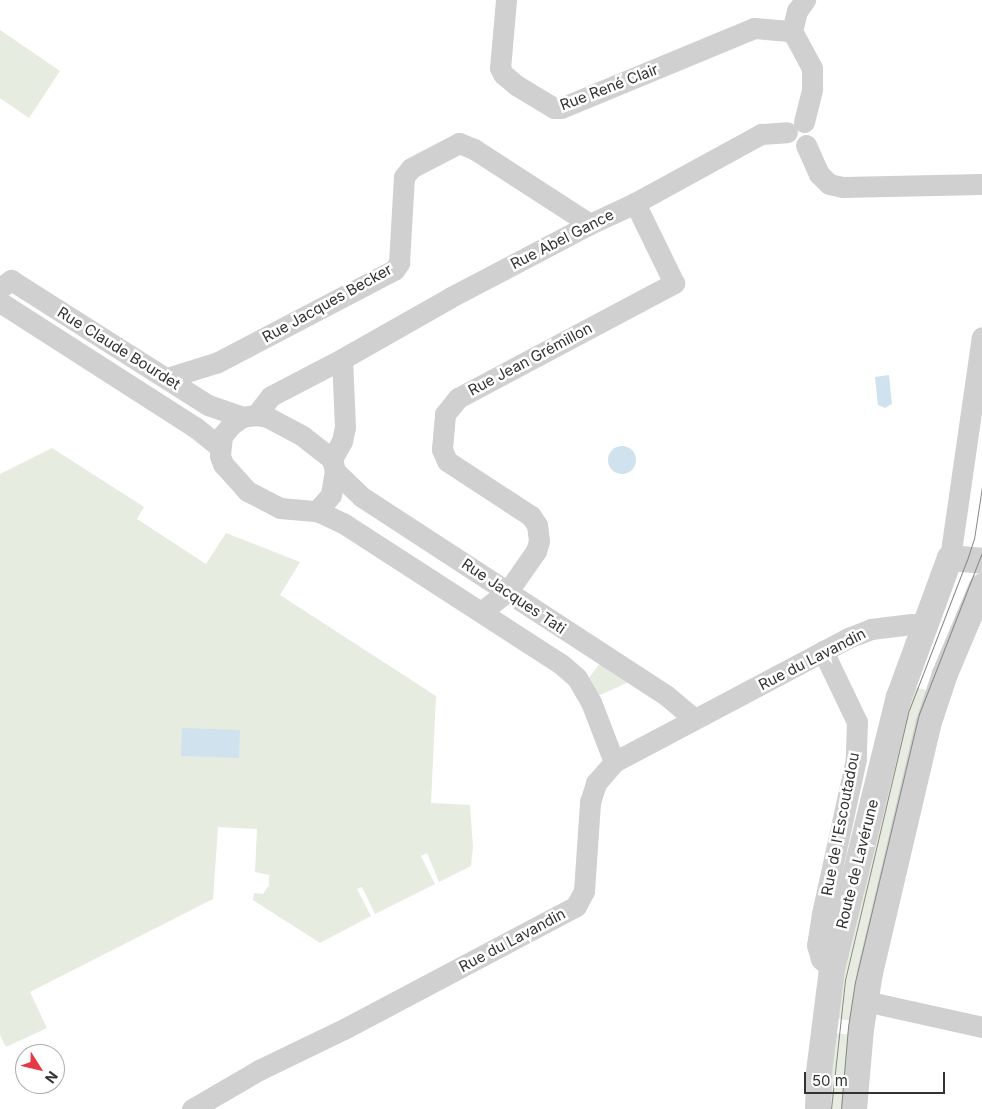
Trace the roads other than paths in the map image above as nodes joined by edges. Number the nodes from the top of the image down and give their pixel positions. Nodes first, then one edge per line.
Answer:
1 (506, 0) edge
2 (805, 0) edge
3 (792, 31) junction
4 (796, 127) junction
5 (982, 184) edge
6 (635, 203) junction
7 (590, 224) junction
8 (0, 288) edge
9 (0, 302) edge
10 (982, 337) edge
11 (342, 359) junction
12 (167, 378) junction
13 (249, 416) junction
14 (220, 447) junction
15 (334, 465) junction
16 (317, 511) junction
17 (950, 558) junction
18 (982, 561) edge
19 (982, 586) edge
20 (508, 591) junction
21 (481, 612) junction
22 (926, 626) junction
23 (961, 636) junction
24 (824, 651) junction
25 (694, 719) junction
26 (614, 762) junction
27 (832, 969) junction
28 (865, 1002) junction
29 (982, 1027) edge
30 (192, 1109) edge
31 (818, 1109) edge
32 (854, 1109) edge

1 - 3 street, Rue René Clair
2 - 3 street
3 - 4 street
4 - 5 street
4 - 6 street, Rue Abel Gance
6 - 7 street, Rue Abel Gance
6 - 20 street, Rue Jean Grémillon
7 - 11 street, Rue Abel Gance
7 - 12 street, Rue Jacques Becker
8 - 12 street, Rue Claude Bourdet
9 - 14 street, Rue Claude Bourdet
10 - 17 street
11 - 13 street, Rue Abel Gance
11 - 15 street
12 - 13 street, Rue Claude Bourdet
13 - 14 street
13 - 15 street, Rue Jacques Tati
14 - 16 street, Rue Jacques Tati
15 - 16 street
15 - 20 street, Rue Jacques Tati
16 - 21 street, Rue Jacques Tati
17 - 18 street
17 - 22 street, Route de Lavérune
19 - 23 street
20 - 21 street, Rue Jean Grémillon
20 - 25 street, Rue Jacques Tati
21 - 26 street, Rue Jacques Tati
22 - 23 street
22 - 24 street, Rue du Lavandin
22 - 27 street, Route de Lavérune
23 - 28 street
24 - 25 street, Rue du Lavandin
24 - 27 street, Rue de l'Escoutadou
25 - 26 street, Rue du Lavandin
26 - 30 street, Rue du Lavandin
27 - 31 street, Route de Lavérune
28 - 29 street
28 - 32 street

